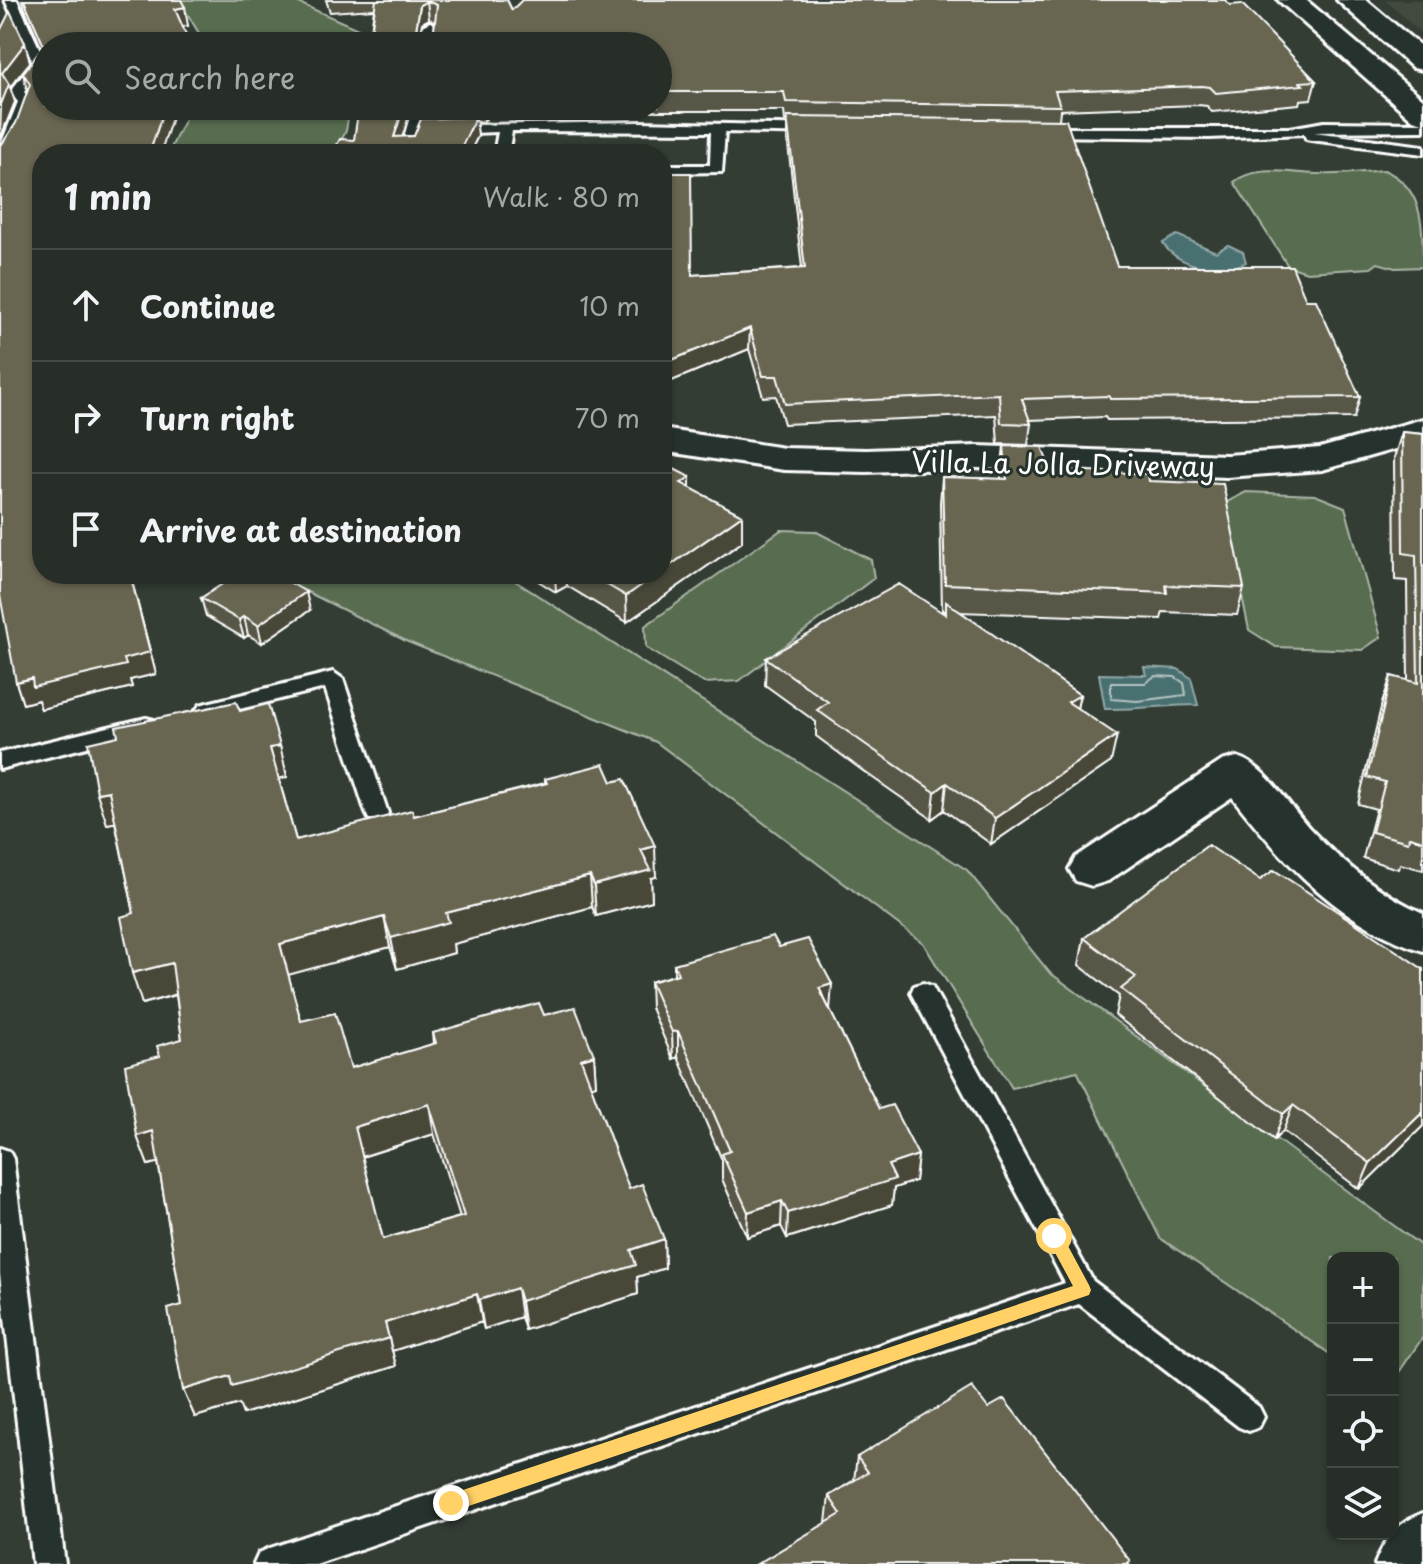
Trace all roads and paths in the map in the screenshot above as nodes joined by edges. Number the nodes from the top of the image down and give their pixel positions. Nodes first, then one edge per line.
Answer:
1 (11, 0) edge
2 (1291, 0) edge
3 (1350, 0) edge
4 (430, 26) edge
5 (429, 32) edge
6 (32, 45) edge
7 (1423, 62) edge
8 (32, 72) edge
9 (17, 92) junction
10 (0, 93) edge
11 (1423, 114) edge
12 (417, 120) edge
13 (506, 127) junction
14 (1423, 127) edge
15 (718, 128) junction
16 (827, 130) edge
17 (415, 131) junction
18 (1027, 132) edge
19 (1290, 132) junction
20 (5, 141) edge
21 (410, 144) edge
22 (503, 144) edge
23 (1423, 150) edge
24 (0, 160) edge
25 (672, 169) edge
26 (1423, 430) edge
27 (672, 442) edge
28 (0, 761) edge
29 (377, 813) dead end
30 (1092, 869) dead end
31 (1423, 933) edge
32 (923, 993) dead end
33 (0, 1159) edge
34 (1083, 1290) junction
35 (1249, 1417) dead end
36 (1423, 1544) edge
37 (49, 1564) edge
38 (270, 1564) edge
39 (1406, 1564) edge

1 - 6 lane
2 - 11 street
3 - 7 street
4 - 5 lane
8 - 9 lane
9 - 10 lane
9 - 20 lane
12 - 17 lane
13 - 15 lane
13 - 17 lane
13 - 22 lane
14 - 19 lane
15 - 16 lane
15 - 25 lane
17 - 21 lane
18 - 19 lane
19 - 23 lane
20 - 24 lane
26 - 27 street, Villa La Jolla Driveway
28 - 29 lane
30 - 31 street
32 - 34 lane
33 - 37 lane
34 - 35 lane
34 - 38 lane
36 - 39 street

